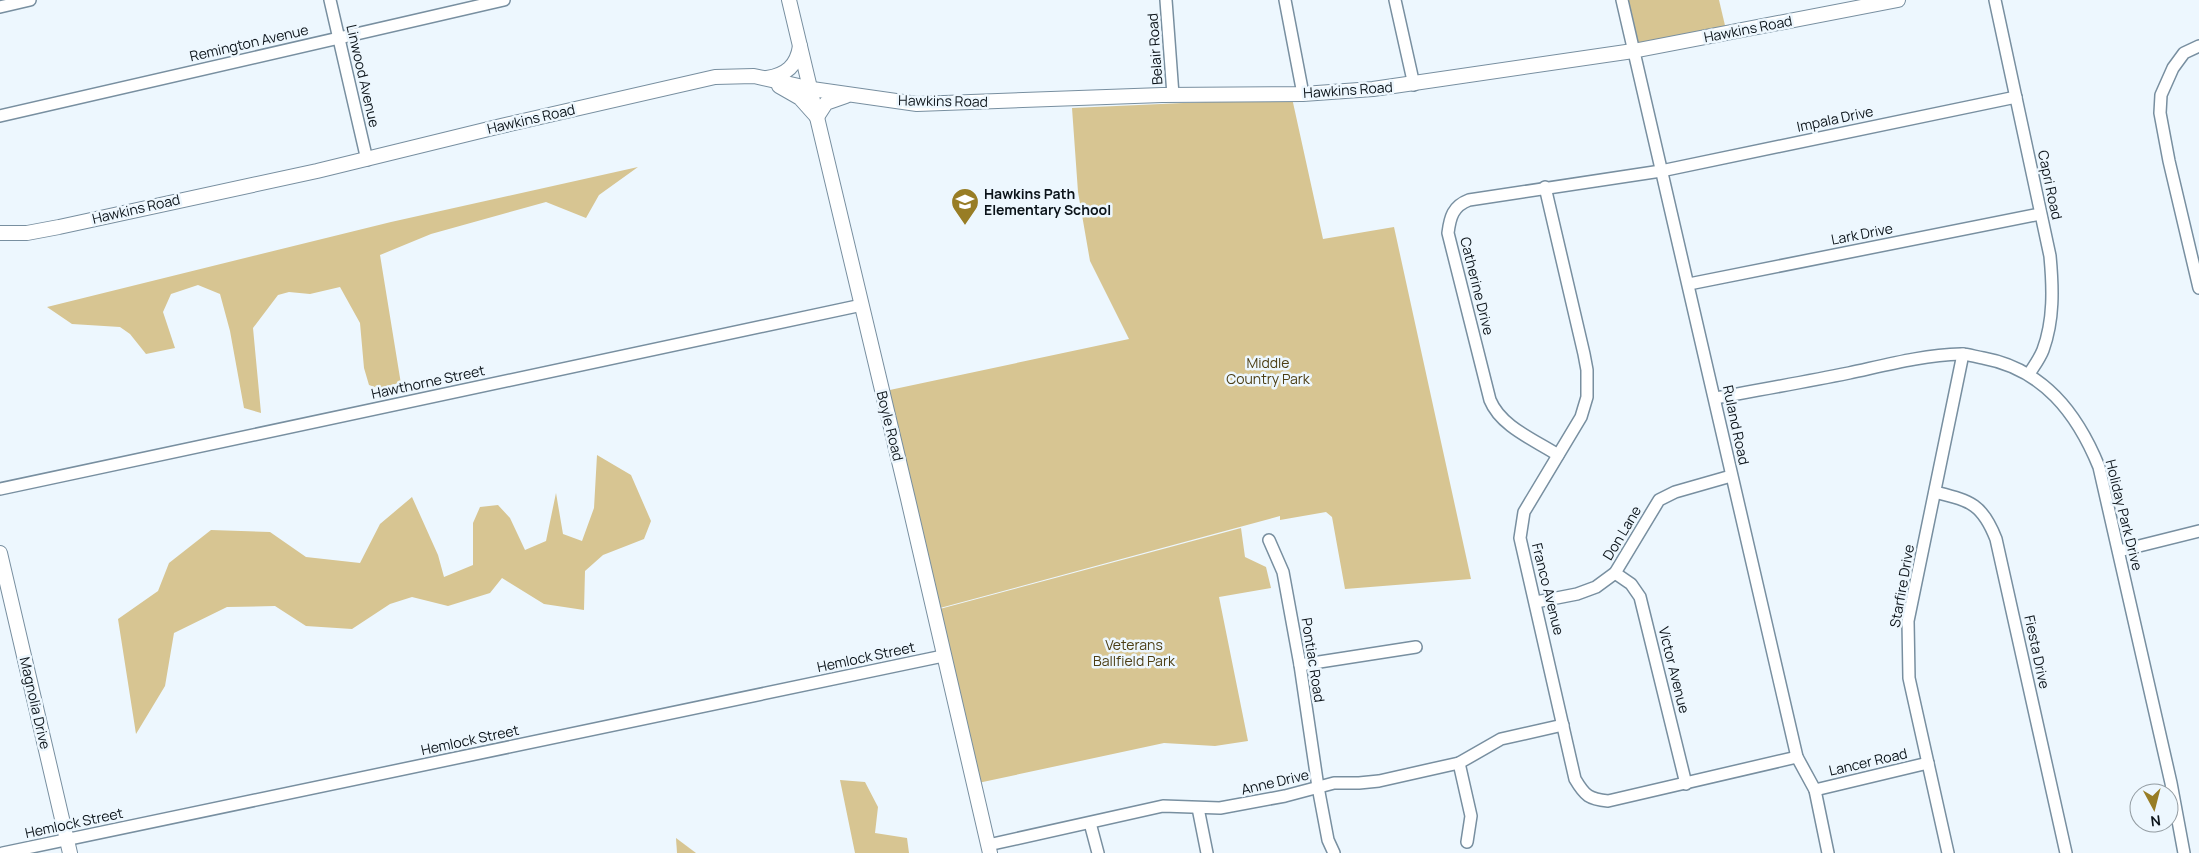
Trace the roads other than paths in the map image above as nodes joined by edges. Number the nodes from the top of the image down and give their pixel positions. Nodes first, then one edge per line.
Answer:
1 (30, 0) edge
2 (330, 0) edge
3 (504, 0) edge
4 (789, 0) edge
5 (1166, 0) edge
6 (1284, 0) edge
7 (1395, 0) edge
8 (1622, 0) edge
9 (1898, 0) edge
10 (1995, 0) edge
11 (0, 7) edge
12 (339, 38) junction
13 (800, 46) junction
14 (2199, 46) edge
15 (1633, 51) junction
16 (766, 78) junction
17 (1414, 85) junction
18 (812, 89) junction
19 (1302, 94) junction
20 (852, 95) junction
21 (1173, 95) junction
22 (2016, 97) junction
23 (0, 116) edge
24 (817, 117) junction
25 (367, 160) junction
26 (1661, 171) junction
27 (1545, 187) junction
28 (2040, 214) junction
29 (0, 233) edge
30 (1689, 284) junction
31 (2199, 288) edge
32 (862, 305) junction
33 (1963, 354) junction
34 (2029, 374) junction
35 (1715, 398) junction
36 (1558, 455) junction
37 (1731, 476) junction
38 (0, 488) edge
39 (1935, 492) junction
40 (2199, 531) edge
41 (1269, 540) dead end
42 (2119, 551) junction
43 (0, 553) edge
44 (1615, 573) junction
45 (1536, 602) junction
46 (1416, 647) dead end
47 (943, 656) junction
48 (1300, 665) junction
49 (1563, 725) junction
50 (1797, 757) junction
51 (1460, 763) junction
52 (1928, 763) junction
53 (1686, 784) junction
54 (1318, 787) junction
55 (1815, 790) junction
56 (1198, 808) junction
57 (1090, 823) junction
58 (1467, 842) dead end
59 (68, 846) edge
60 (989, 849) edge
61 (3, 853) edge
62 (1098, 853) edge
63 (1207, 853) edge
64 (1334, 853) edge
65 (1828, 853) edge
66 (1948, 853) edge
67 (2066, 853) edge
68 (2184, 853) edge

1 - 11 street
2 - 12 street, Linwood Avenue
3 - 12 street, Remington Avenue
4 - 13 street, Boyle Road
5 - 21 street, Belair Road
6 - 19 street
7 - 17 street
8 - 15 street, Ruland Road
9 - 15 street, Hawkins Road
10 - 22 street, Capri Road
12 - 23 street, Remington Avenue
12 - 25 street, Linwood Avenue
13 - 16 street
13 - 18 street, Boyle Road
14 - 31 street
15 - 17 street, Hawkins Road
15 - 26 street, Ruland Road
16 - 18 street, Hawkins Road
16 - 24 street
16 - 25 street, Hawkins Road
17 - 19 street, Hawkins Road
18 - 20 street, Hawkins Road
18 - 24 street, Boyle Road
19 - 21 street, Hawkins Road
20 - 21 street, Hawkins Road
20 - 24 street
22 - 26 street, Impala Drive
22 - 28 street, Capri Road
24 - 32 street, Boyle Road
25 - 29 street, Hawkins Road
26 - 27 street, Catherine Drive
26 - 30 street, Ruland Road
27 - 36 street, Franco Avenue
27 - 36 street, Catherine Drive
28 - 30 street, Lark Drive
28 - 34 street, Capri Road
30 - 35 street, Ruland Road
32 - 38 street, Hawthorne Street
32 - 47 street, Boyle Road
33 - 34 street, Holiday Park Drive
33 - 35 street, Holiday Park Drive
33 - 39 street, Starfire Drive
34 - 42 street, Holiday Park Drive
35 - 37 street, Ruland Road
36 - 45 street, Franco Avenue
37 - 44 street, Don Lane
37 - 50 street, Ruland Road
39 - 52 street, Starfire Drive
39 - 67 street, Fiesta Drive
40 - 42 street
41 - 48 street, Pontiac Road
42 - 68 street, Holiday Park Drive
43 - 59 street, Magnolia Drive
44 - 45 street, Don Lane
44 - 53 street, Victor Avenue
45 - 49 street, Franco Avenue
46 - 48 street
47 - 59 street, Hemlock Street
47 - 60 street, Boyle Road
48 - 54 street, Pontiac Road
49 - 51 street, Anne Drive
49 - 53 street, Franco Avenue
50 - 53 street, Franco Avenue
50 - 55 street, Ruland Road
51 - 54 street, Anne Drive
51 - 58 street
52 - 55 street, Lancer Road
52 - 66 street, Starfire Drive
54 - 56 street, Anne Drive
54 - 64 street, Pontiac Road
55 - 65 street, Ruland Road
56 - 57 street, Anne Drive
56 - 63 street
57 - 60 street, Anne Drive
57 - 62 street
59 - 61 street, Hemlock Street

